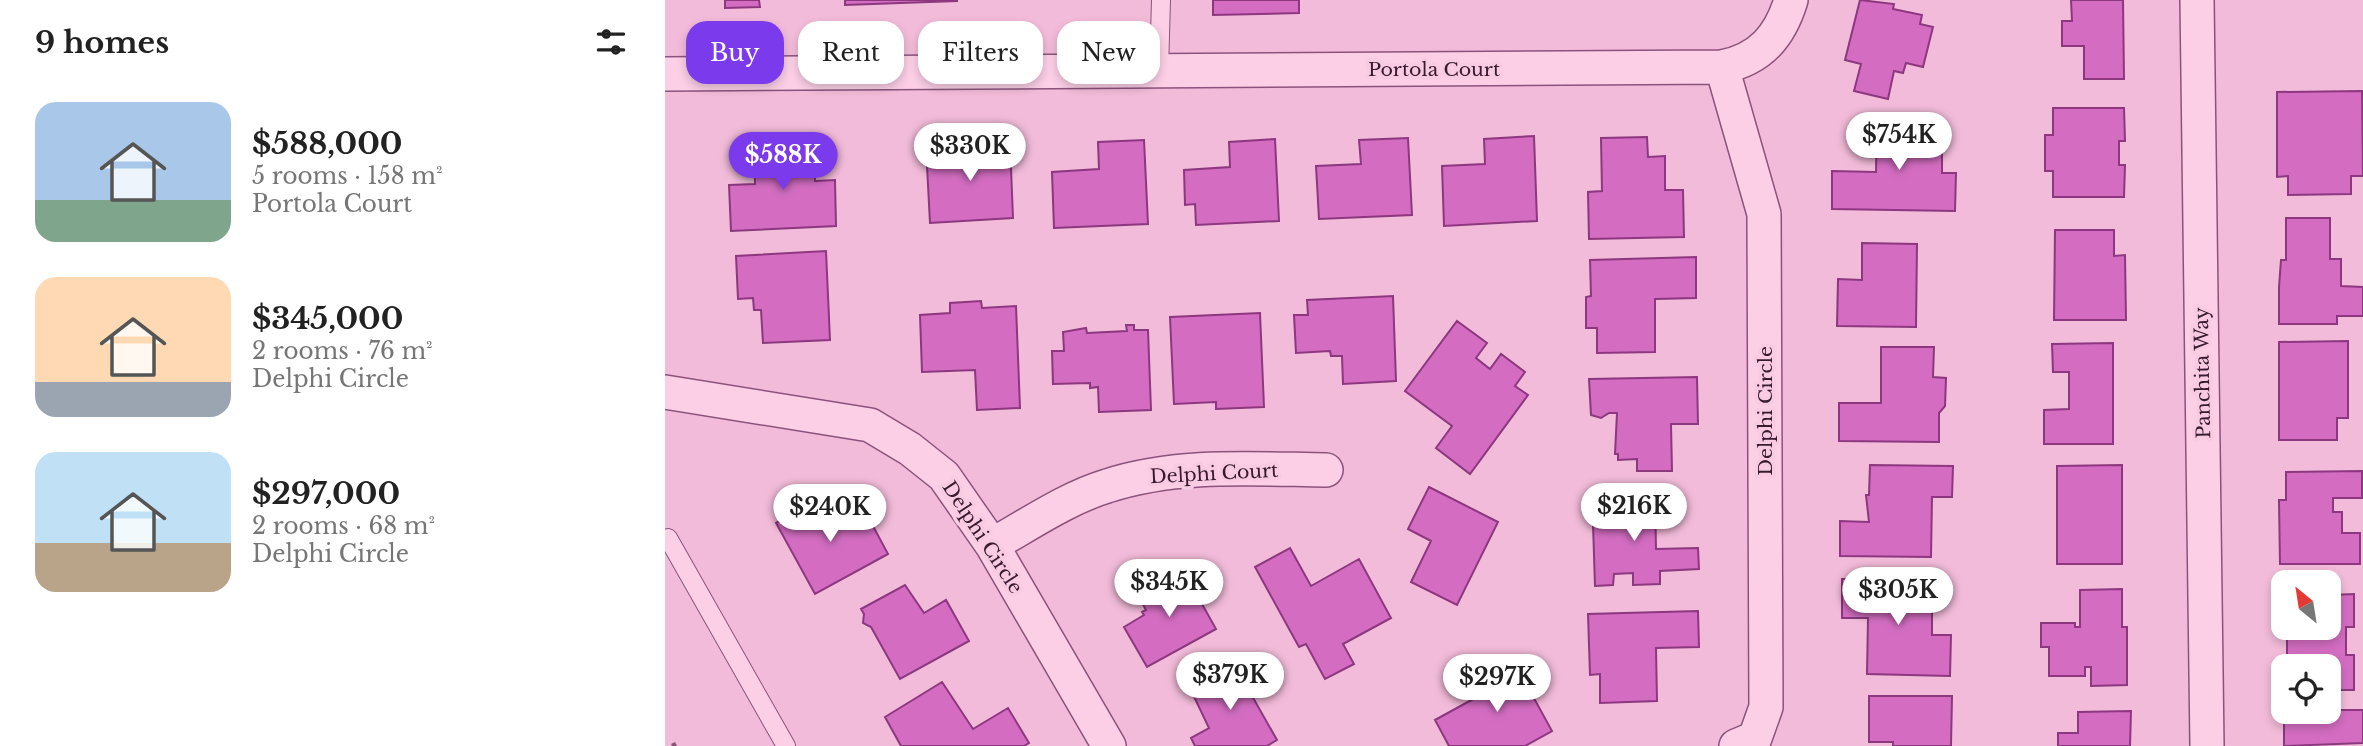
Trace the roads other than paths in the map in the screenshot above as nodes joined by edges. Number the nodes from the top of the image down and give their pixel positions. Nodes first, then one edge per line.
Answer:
1 (1161, 0) edge
2 (1791, 0) edge
3 (2197, 0) edge
4 (1160, 36) edge
5 (1722, 67) junction
6 (1160, 71) edge
7 (1057, 72) edge
8 (665, 74) edge
9 (665, 392) edge
10 (1326, 470) dead end
11 (666, 536) edge
12 (992, 545) junction
13 (786, 746) edge
14 (1109, 746) edge
15 (1736, 746) edge
16 (2207, 746) edge

1 - 4 lane
2 - 5 street, Portola Court
3 - 16 street, Panchita Way
5 - 6 street, Portola Court
5 - 15 street, Delphi Circle
7 - 8 street, Portola Court
9 - 12 street, Delphi Circle
10 - 12 street, Delphi Court
11 - 13 lane
12 - 14 street, Delphi Circle

